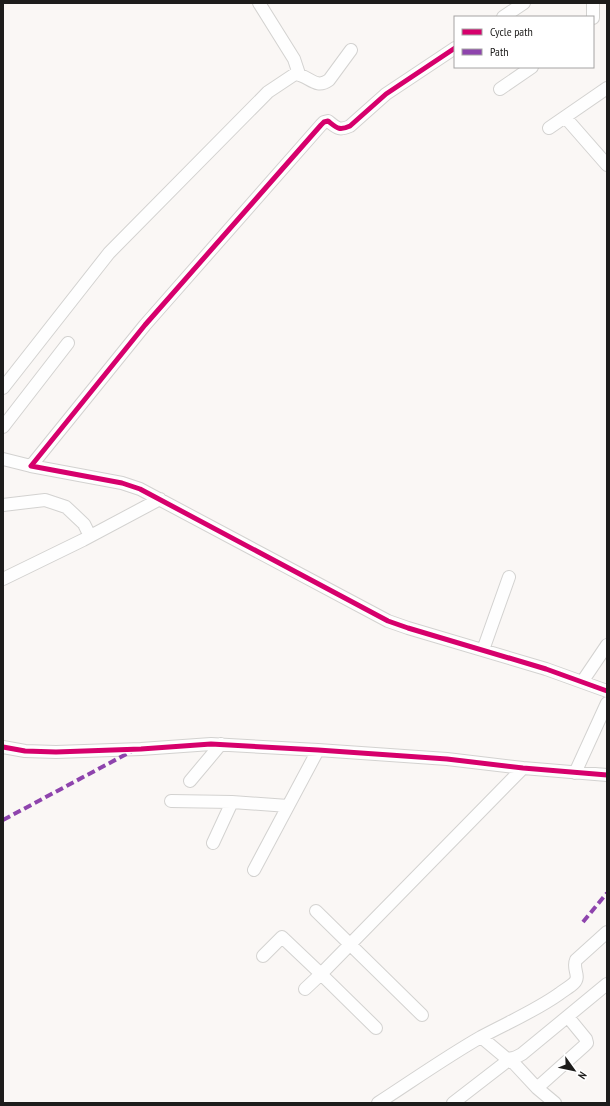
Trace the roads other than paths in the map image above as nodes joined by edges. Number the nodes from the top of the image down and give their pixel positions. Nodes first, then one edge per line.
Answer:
1 (260, 3) edge
2 (524, 3) edge
3 (593, 3) edge
4 (504, 16) edge
5 (593, 16) edge
6 (454, 49) edge
7 (351, 50) dead end
8 (531, 68) edge
9 (299, 74) junction
10 (607, 88) edge
11 (500, 89) dead end
12 (565, 117) junction
13 (549, 128) dead end
14 (607, 165) edge
15 (68, 343) dead end
16 (3, 388) edge
17 (3, 427) edge
18 (3, 459) edge
19 (31, 466) junction
20 (160, 499) junction
21 (3, 505) edge
22 (90, 536) junction
23 (509, 576) dead end
24 (3, 579) edge
25 (607, 645) edge
26 (483, 650) junction
27 (582, 682) junction
28 (607, 691) edge
29 (607, 703) edge
30 (222, 744) junction
31 (3, 748) edge
32 (318, 750) junction
33 (523, 768) junction
34 (574, 773) junction
35 (607, 775) edge
36 (190, 781) dead end
37 (171, 801) dead end
38 (232, 802) junction
39 (288, 806) junction
40 (213, 843) dead end
41 (254, 870) dead end
42 (316, 911) dead end
43 (607, 932) edge
44 (349, 944) junction
45 (263, 956) dead end
46 (321, 974) junction
47 (607, 984) edge
48 (304, 989) dead end
49 (422, 1015) dead end
50 (568, 1017) junction
51 (376, 1028) dead end
52 (481, 1037) junction
53 (510, 1059) junction
54 (537, 1088) junction
55 (378, 1103) edge
56 (453, 1103) edge
57 (555, 1103) edge

1 - 9 street
2 - 4 street
3 - 5 street
6 - 19 street
7 - 9 street
8 - 11 street
9 - 16 street
10 - 12 street
12 - 13 street
12 - 14 street
15 - 17 street
18 - 19 street
19 - 20 street
20 - 22 street
20 - 26 street
21 - 22 street
22 - 24 street
23 - 26 street
25 - 27 street
26 - 27 street
27 - 28 street
29 - 34 street
30 - 31 street
30 - 32 street
30 - 36 street
32 - 33 street
32 - 39 street
33 - 34 street
33 - 44 street
34 - 35 street
37 - 38 street
38 - 39 street
38 - 40 street
39 - 41 street
42 - 44 street
43 - 52 street
44 - 46 street
44 - 49 street
45 - 46 street
46 - 48 street
46 - 51 street
47 - 50 street
50 - 53 street
50 - 54 street
52 - 53 street
52 - 55 street
53 - 54 street
53 - 56 street
54 - 57 street

